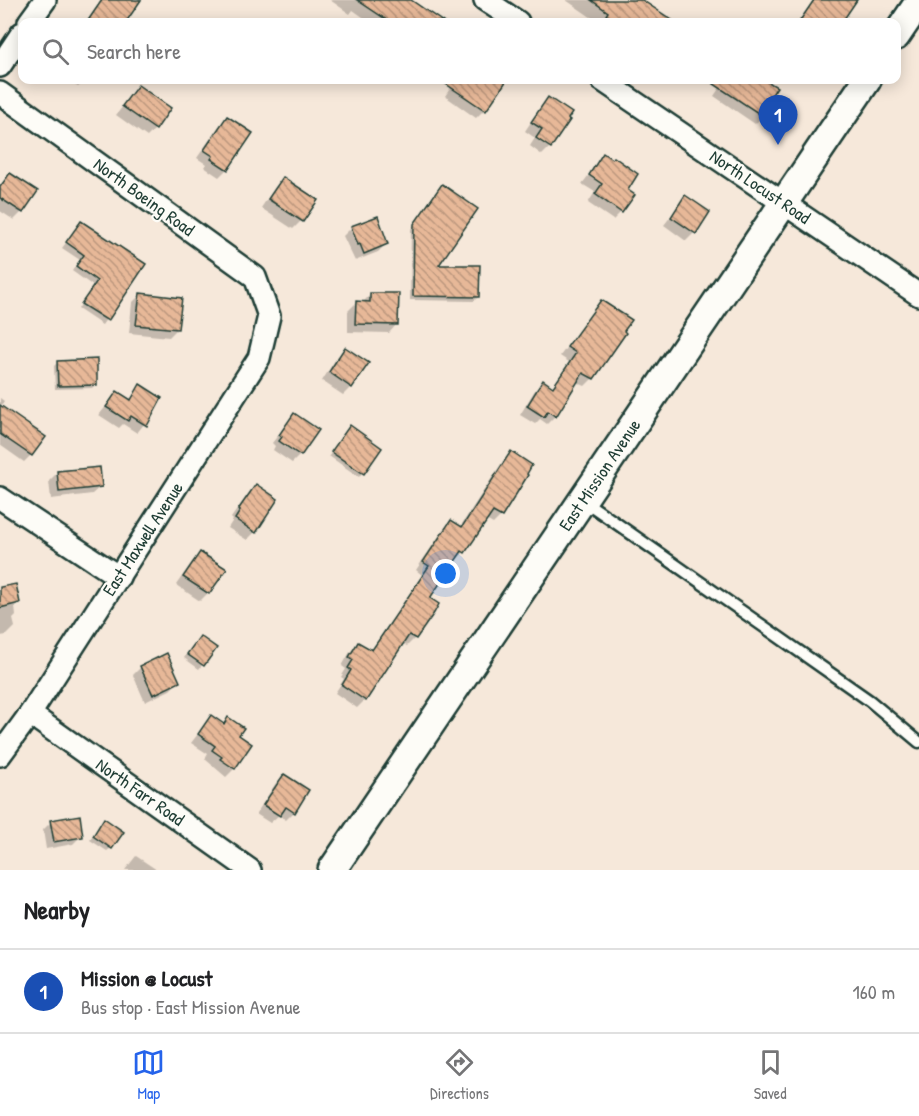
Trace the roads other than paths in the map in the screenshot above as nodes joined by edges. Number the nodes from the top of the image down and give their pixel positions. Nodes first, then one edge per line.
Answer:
1 (45, 0) edge
2 (485, 0) edge
3 (32, 18) edge
4 (512, 18) edge
5 (18, 39) edge
6 (0, 66) edge
7 (608, 84) edge
8 (864, 84) edge
9 (0, 93) edge
10 (783, 203) junction
11 (919, 295) edge
12 (269, 316) joint
13 (0, 498) edge
14 (583, 500) junction
15 (119, 577) junction
16 (30, 714) junction
17 (919, 742) edge
18 (0, 755) edge
19 (250, 870) edge
20 (332, 870) edge

1 - 3 street
2 - 4 street
5 - 6 street
7 - 10 street, North Locust Road
8 - 10 street, East Mission Avenue
9 - 12 street, North Boeing Road
10 - 11 street, North Locust Road
10 - 14 street, East Mission Avenue
12 - 15 street, East Maxwell Avenue
13 - 15 street
14 - 17 lane
14 - 20 street, East Mission Avenue
15 - 16 street, East Maxwell Avenue
16 - 18 street, East Maxwell Avenue
16 - 19 street, North Farr Road

